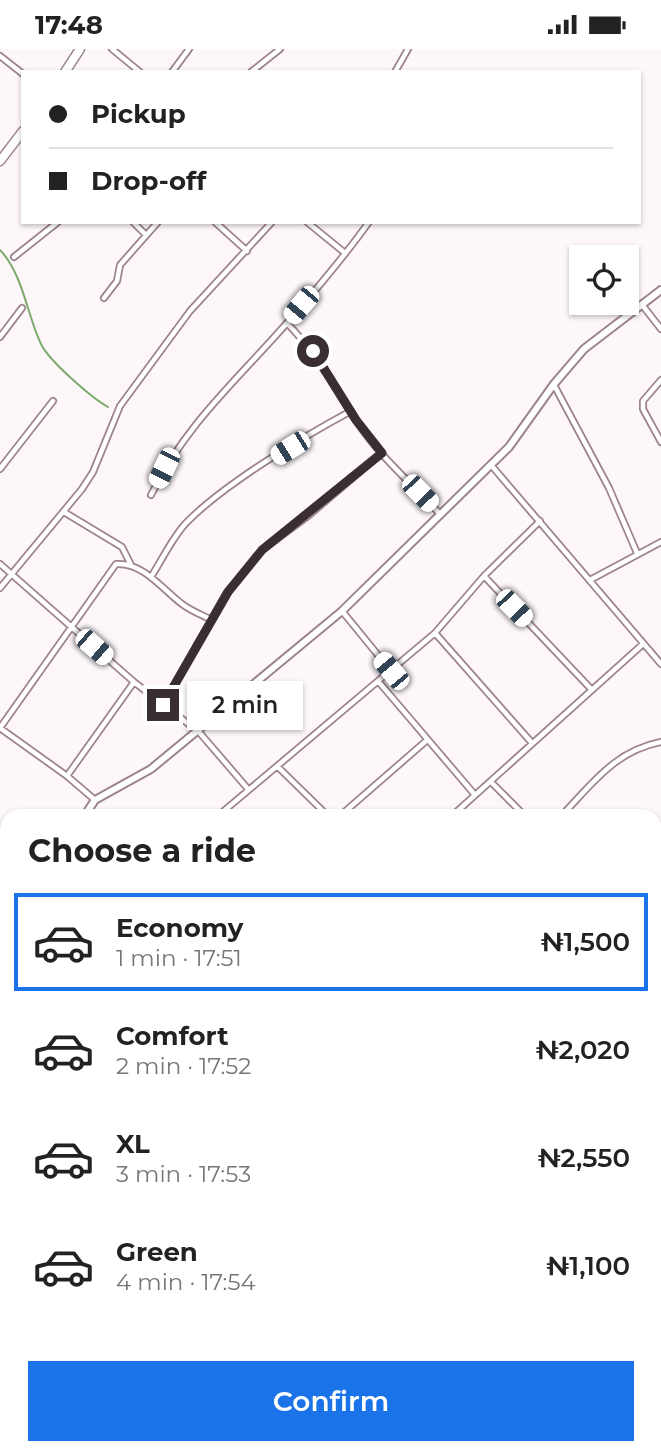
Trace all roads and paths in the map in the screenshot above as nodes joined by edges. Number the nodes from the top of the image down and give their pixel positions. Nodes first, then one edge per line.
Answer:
1 (80, 49) edge
2 (111, 49) edge
3 (189, 49) edge
4 (280, 49) edge
5 (408, 49) edge
6 (0, 56) edge
7 (66, 70) edge
8 (137, 70) edge
9 (173, 70) edge
10 (254, 70) edge
11 (396, 70) edge
12 (21, 72) edge
13 (21, 134) edge
14 (0, 161) edge
15 (55, 224) edge
16 (135, 224) edge
17 (156, 224) edge
18 (217, 224) edge
19 (270, 224) edge
20 (309, 224) edge
21 (367, 224) edge
22 (146, 235) junction
23 (247, 251) junction
24 (345, 253) junction
25 (14, 257) dead end
26 (661, 290) edge
27 (104, 298) dead end
28 (643, 306) junction
29 (22, 308) dead end
30 (287, 323) junction
31 (661, 329) edge
32 (0, 337) edge
33 (661, 380) edge
34 (554, 384) junction
35 (53, 401) dead end
36 (351, 411) junction
37 (661, 442) edge
38 (382, 453) junction
39 (491, 465) junction
40 (0, 469) edge
41 (150, 495) dead end
42 (64, 512) junction
43 (439, 513) junction
44 (540, 521) junction
45 (661, 542) edge
46 (637, 553) junction
47 (0, 564) edge
48 (132, 566) junction
49 (10, 573) junction
50 (484, 576) junction
51 (151, 577) junction
52 (590, 580) junction
53 (0, 588) edge
54 (341, 611) junction
55 (212, 620) junction
56 (73, 629) junction
57 (435, 633) junction
58 (643, 644) junction
59 (661, 664) edge
60 (391, 671) junction
61 (379, 681) junction
62 (134, 682) junction
63 (592, 690) junction
64 (163, 705) junction
65 (0, 728) edge
66 (199, 732) junction
67 (426, 741) junction
68 (661, 742) edge
69 (533, 743) junction
70 (278, 767) junction
71 (67, 776) junction
72 (492, 783) junction
73 (248, 789) junction
74 (475, 795) junction
75 (95, 800) junction
76 (89, 809) edge
77 (226, 809) edge
78 (321, 809) edge
79 (348, 809) edge
80 (460, 809) edge
81 (518, 809) edge
82 (568, 809) edge

1 - 7 highway
2 - 8 street
3 - 9 street
4 - 10 street
5 - 11 street
6 - 12 street
13 - 14 highway
15 - 25 street
16 - 22 street
17 - 22 street
18 - 23 street
19 - 23 street
20 - 24 street
21 - 24 street
22 - 27 street
23 - 42 street
24 - 30 street
26 - 28 street
28 - 31 street
28 - 34 street
29 - 32 street
30 - 36 street
30 - 41 street
33 - 37 street
34 - 39 street
34 - 46 street
35 - 40 street
36 - 38 street
36 - 51 street
38 - 43 street
38 - 55 street
39 - 43 street
39 - 44 street
42 - 48 street
42 - 49 street
43 - 54 street
44 - 50 street
44 - 52 street
45 - 46 street
46 - 52 street
47 - 49 street
48 - 51 street
48 - 56 street
49 - 53 street
49 - 56 street
50 - 57 street
50 - 63 street
51 - 55 street
52 - 58 street
54 - 60 street
54 - 66 street
55 - 64 street
56 - 62 street
56 - 65 street
57 - 60 street
57 - 69 street
58 - 59 street
58 - 63 street
60 - 61 street
61 - 67 street
61 - 70 street
62 - 64 street
62 - 71 street
63 - 69 street
64 - 66 street
65 - 71 street
66 - 73 street
66 - 75 street
67 - 74 street
67 - 79 street
68 - 82 street
69 - 72 street
70 - 73 street
70 - 78 street
71 - 75 street
72 - 74 street
72 - 81 street
73 - 77 street
74 - 80 street
75 - 76 street

